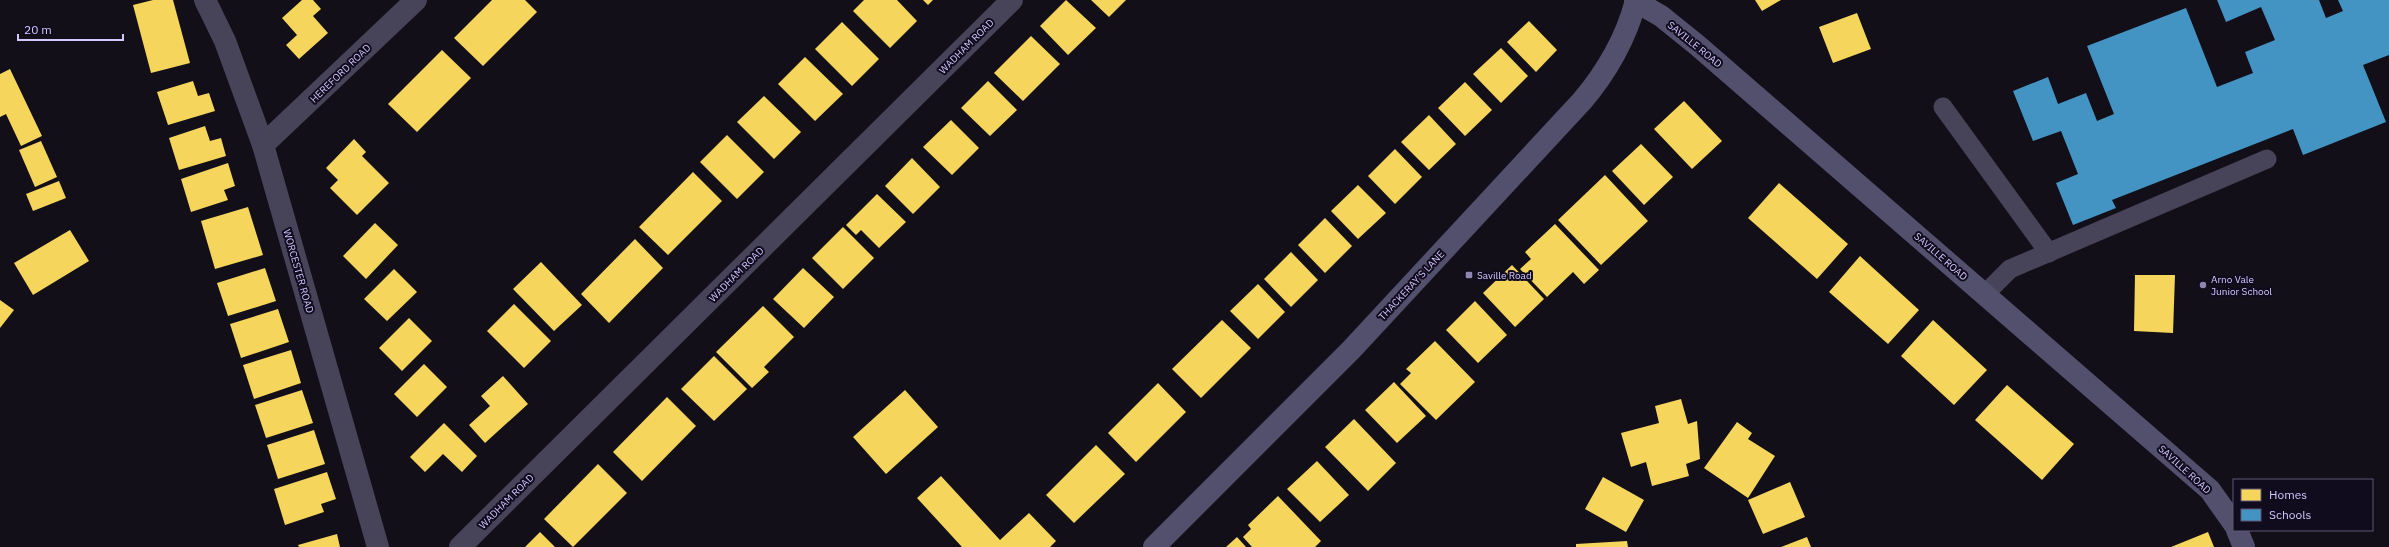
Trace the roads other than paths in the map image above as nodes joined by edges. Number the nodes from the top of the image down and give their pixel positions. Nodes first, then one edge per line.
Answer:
1 (206, 0) edge
2 (416, 0) edge
3 (1012, 0) edge
4 (1636, 1) edge
5 (1943, 107) dead end
6 (263, 145) junction
7 (2268, 159) dead end
8 (2049, 253) junction
9 (1985, 294) junction
10 (2233, 523) edge
11 (2237, 531) edge
12 (378, 547) edge
13 (460, 547) edge
14 (1154, 547) edge
15 (2244, 547) edge

1 - 6 street, WORCESTER ROAD
2 - 6 street, HEREFORD ROAD
3 - 13 street, WADHAM ROAD
4 - 9 street, SAVILLE ROAD
4 - 14 street, THACKERAY'S LANE
5 - 8 lane
6 - 12 street, WORCESTER ROAD
7 - 8 lane
8 - 9 lane
9 - 10 street, SAVILLE ROAD
11 - 15 street

